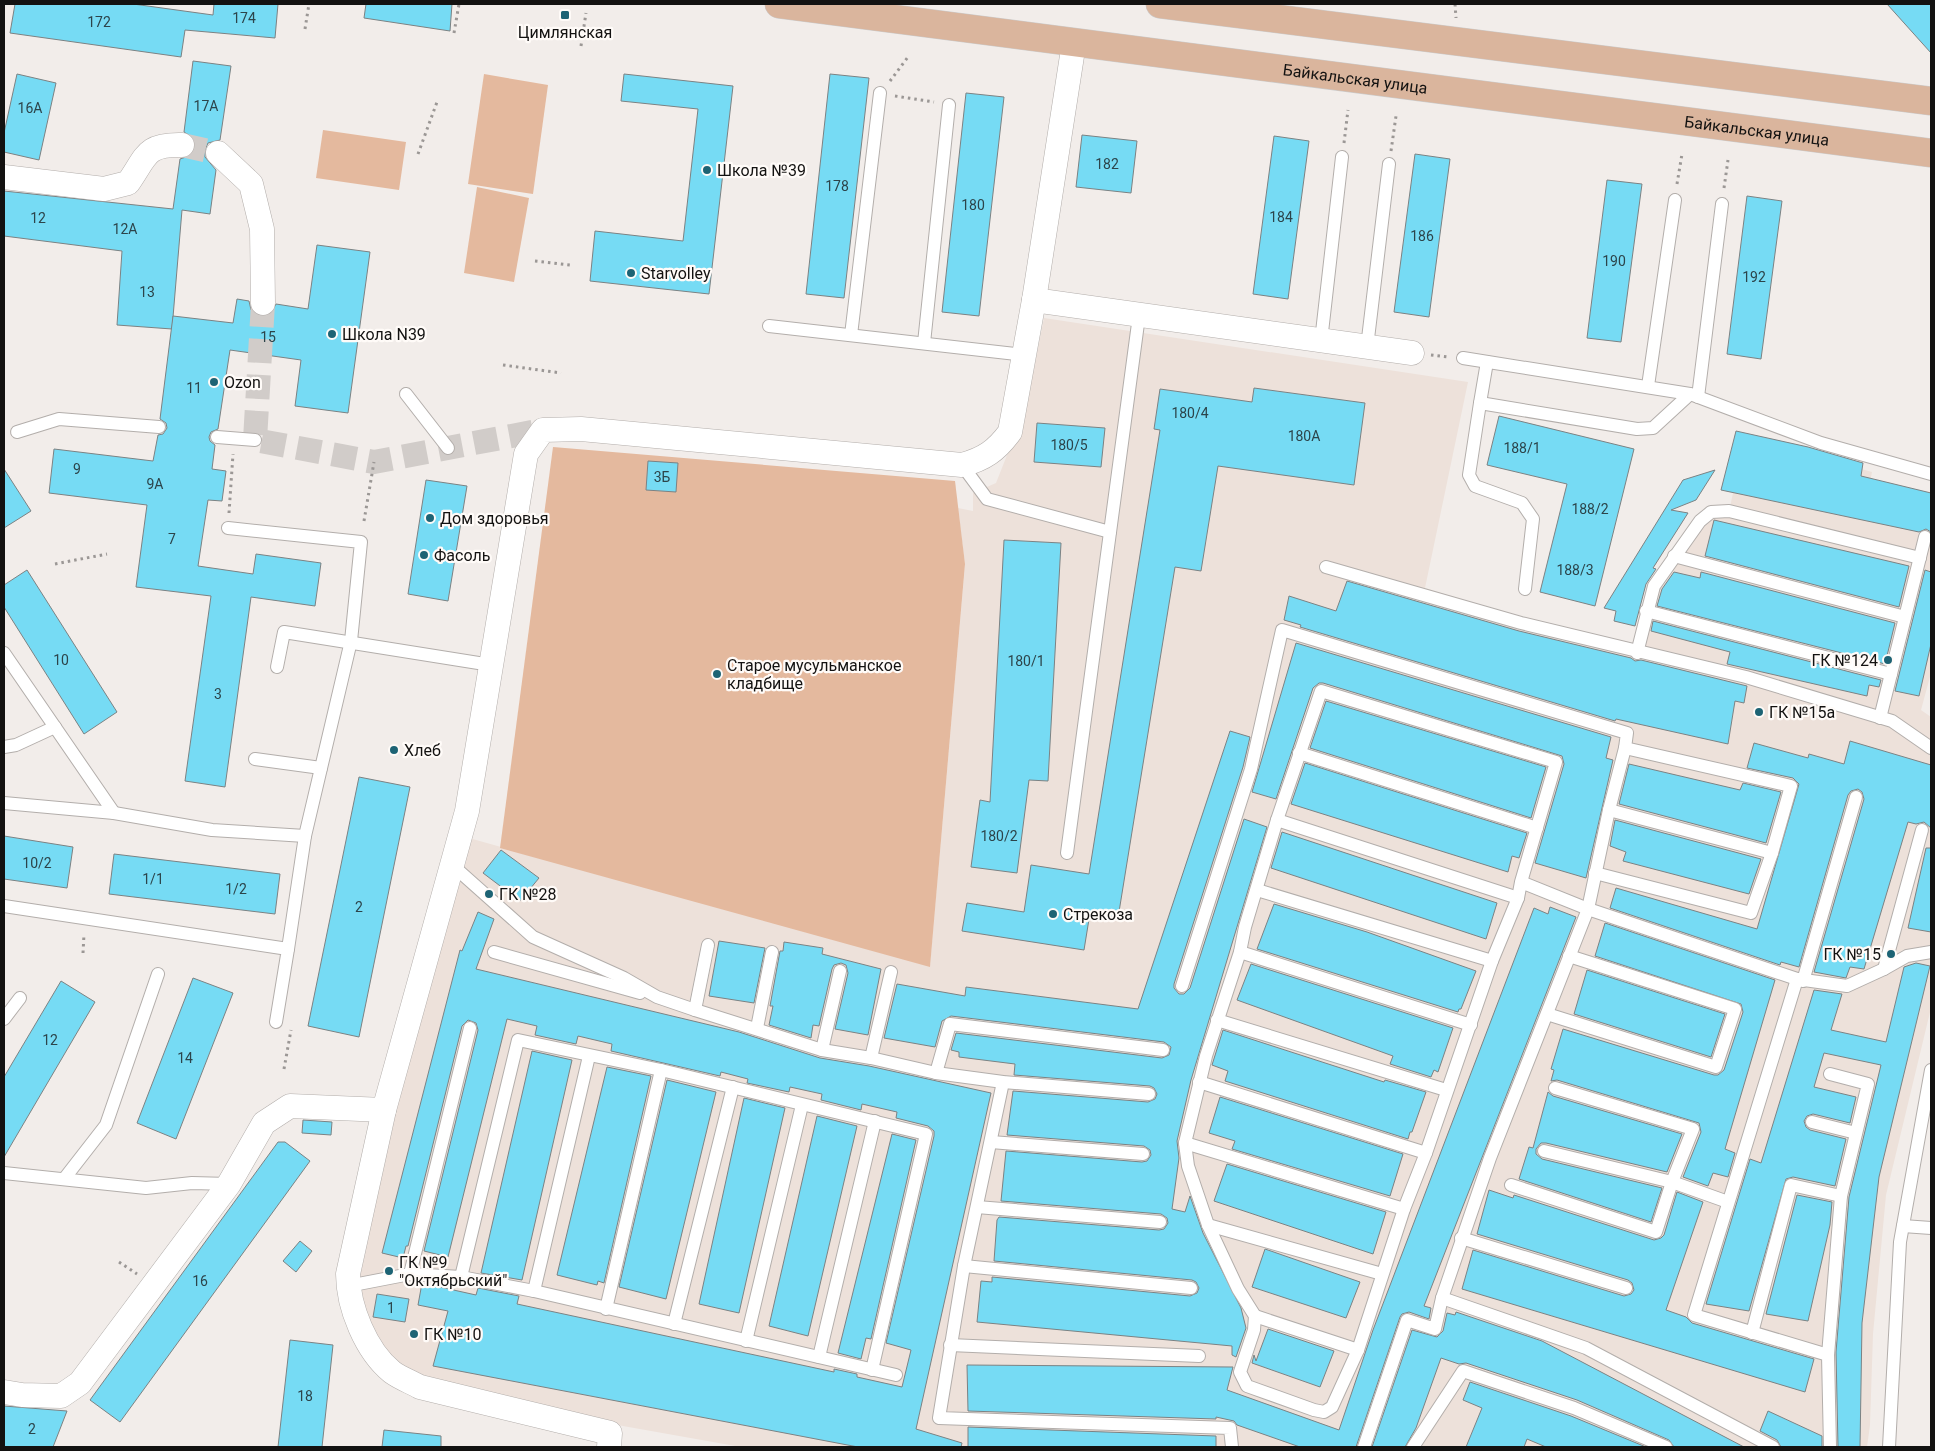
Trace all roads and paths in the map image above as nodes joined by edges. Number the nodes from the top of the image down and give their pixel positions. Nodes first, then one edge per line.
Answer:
1 (309, 4) edge
2 (458, 4) edge
3 (779, 4) edge
4 (1160, 4) edge
5 (1455, 4) edge
6 (586, 13) dead end
7 (1456, 26) dead end
8 (306, 28) dead end
9 (454, 33) dead end
10 (1074, 43) junction
11 (581, 46) dead end
12 (908, 57) dead end
13 (880, 94) junction
14 (1931, 101) edge
15 (437, 102) dead end
16 (949, 105) joint
17 (1348, 110) dead end
18 (1396, 116) dead end
19 (182, 145) tunnel mouth
20 (218, 153) tunnel mouth
21 (1931, 153) edge
22 (418, 154) dead end
23 (1682, 154) dead end
24 (1342, 156) joint
25 (1728, 160) dead end
26 (1389, 164) joint
27 (4, 177) edge
28 (1675, 200) joint
29 (1722, 204) joint
30 (535, 261) dead end
31 (570, 265) dead end
32 (1034, 300) junction
33 (263, 302) tunnel mouth
34 (1139, 316) junction
35 (769, 326) dead end
36 (851, 335) junction
37 (1321, 341) junction
38 (924, 343) junction
39 (1367, 348) junction
40 (1412, 353) joint
41 (1024, 355) junction
42 (1463, 358) joint
43 (1487, 362) junction
44 (503, 365) dead end
45 (562, 373) dead end
46 (1648, 386) junction
47 (406, 394) dead end
48 (1694, 396) junction
49 (1480, 403) junction
50 (159, 427) dead end
51 (17, 432) dead end
52 (216, 437) dead end
53 (234, 438) junction
54 (255, 440) dead end
55 (448, 448) dead end
56 (374, 462) dead end
57 (962, 465) junction
58 (1931, 474) edge
59 (364, 521) dead end
60 (228, 528) joint
61 (1110, 532) junction
62 (1925, 537) dead end
63 (107, 554) dead end
64 (1674, 556) junction
65 (1920, 558) junction
66 (55, 564) dead end
67 (1326, 566) dead end
68 (1524, 589) dead end
69 (1646, 611) junction
70 (1905, 616) junction
71 (350, 641) junction
72 (4, 652) edge
73 (1637, 653) junction
74 (491, 665) junction
75 (277, 667) dead end
76 (1891, 674) junction
77 (1880, 718) junction
78 (55, 727) junction
79 (4, 747) edge
80 (1625, 748) junction
81 (1931, 748) edge
82 (1299, 753) junction
83 (255, 759) dead end
84 (321, 768) junction
85 (1856, 797) dead end
86 (4, 803) edge
87 (1609, 810) junction
88 (114, 813) junction
89 (1276, 820) junction
90 (1537, 828) junction
91 (1922, 830) dead end
92 (305, 836) junction
93 (1772, 852) junction
94 (1067, 853) dead end
95 (451, 864) junction
96 (1595, 873) junction
97 (1521, 882) junction
98 (1257, 890) junction
99 (1518, 898) junction
100 (4, 906) edge
101 (1588, 909) junction
102 (708, 946) dead end
103 (288, 949) junction
104 (494, 952) dead end
105 (772, 952) dead end
106 (1240, 952) junction
107 (1931, 952) edge
108 (1569, 956) junction
109 (1492, 961) junction
110 (1884, 970) junction
111 (840, 971) dead end
112 (891, 972) dead end
113 (158, 974) dead end
114 (1800, 980) junction
115 (1182, 986) dead end
116 (657, 997) junction
117 (20, 998) dead end
118 (695, 1010) junction
119 (1547, 1014) junction
120 (4, 1019) edge
121 (1217, 1020) junction
122 (276, 1022) dead end
123 (292, 1022) dead end
124 (1471, 1025) junction
125 (470, 1028) dead end
126 (757, 1028) junction
127 (822, 1050) junction
128 (1163, 1050) dead end
129 (589, 1056) junction
130 (871, 1058) junction
131 (284, 1069) dead end
132 (661, 1070) junction
133 (1931, 1070) edge
134 (936, 1073) junction
135 (1830, 1074) dead end
136 (1003, 1082) junction
137 (1199, 1082) junction
138 (733, 1087) junction
139 (1555, 1088) dead end
140 (1446, 1090) junction
141 (1149, 1094) dead end
142 (802, 1105) junction
143 (384, 1110) junction
144 (875, 1122) junction
145 (1812, 1122) dead end
146 (1856, 1133) junction
147 (991, 1142) junction
148 (1185, 1143) junction
149 (1544, 1151) dead end
150 (1426, 1153) junction
151 (1142, 1154) dead end
152 (4, 1172) edge
153 (64, 1179) junction
154 (1672, 1182) junction
155 (229, 1184) junction
156 (1510, 1185) dead end
157 (1842, 1196) junction
158 (1728, 1202) junction
159 (978, 1207) junction
160 (1404, 1209) junction
161 (1160, 1222) dead end
162 (1208, 1225) junction
163 (1902, 1226) junction
164 (1931, 1228) edge
165 (1461, 1238) junction
166 (964, 1266) junction
167 (410, 1274) junction
168 (1382, 1274) junction
169 (461, 1277) junction
170 (348, 1286) junction
171 (1191, 1288) dead end
172 (1626, 1288) dead end
173 (534, 1291) junction
174 (1442, 1298) junction
175 (606, 1309) junction
176 (1255, 1316) junction
177 (674, 1324) junction
178 (1752, 1333) junction
179 (746, 1341) junction
180 (950, 1344) junction
181 (1358, 1350) junction
182 (1828, 1355) junction
183 (1199, 1356) dead end
184 (819, 1357) junction
185 (872, 1370) junction
186 (896, 1375) dead end
187 (4, 1392) edge
188 (609, 1447) edge
189 (1232, 1447) edge
190 (1364, 1447) edge
191 (1413, 1447) edge
192 (1666, 1447) edge
193 (1773, 1447) edge
194 (1830, 1447) edge
195 (1888, 1447) edge

1 - 8 path
2 - 9 path
3 - 10 main road, Байкальская улица
4 - 14 main road
5 - 7 path
6 - 11 path
10 - 21 main road, Байкальская улица
10 - 32 street
12 - 13 path
13 - 16 path
13 - 36 lane
15 - 22 path
16 - 38 lane
17 - 24 path
18 - 26 path
19 - 27 street
20 - 33 street
23 - 28 path
24 - 37 lane
25 - 29 path
26 - 39 lane
28 - 46 lane
29 - 48 lane
30 - 31 path
32 - 34 street
32 - 41 street
34 - 37 street
34 - 61 lane
35 - 36 lane
36 - 38 lane
37 - 39 street
38 - 41 lane
39 - 40 street
40 - 42 path
41 - 57 street
42 - 43 lane
43 - 46 lane
43 - 49 lane
44 - 45 path
46 - 48 lane
47 - 55 lane
48 - 49 lane
48 - 58 lane
49 - 68 lane
50 - 51 lane
52 - 53 lane
53 - 54 lane
53 - 60 path
56 - 59 path
57 - 61 lane
57 - 74 street
60 - 71 lane
61 - 94 lane
62 - 65 lane
63 - 66 path
64 - 65 lane
64 - 69 lane
64 - 70 lane
65 - 70 lane
67 - 73 lane
69 - 73 lane
69 - 76 lane
70 - 76 lane
71 - 74 lane
71 - 75 lane
71 - 84 lane
72 - 78 lane
73 - 77 lane
74 - 95 street
76 - 77 lane
77 - 81 lane
78 - 79 lane
78 - 88 lane
80 - 87 lane
80 - 93 lane
80 - 115 lane
82 - 89 lane
82 - 90 lane
82 - 90 lane
83 - 84 lane
84 - 92 lane
85 - 114 lane
86 - 88 lane
87 - 93 lane
87 - 96 lane
88 - 92 lane
89 - 98 lane
89 - 99 lane
90 - 97 lane
91 - 110 lane
92 - 103 lane
93 - 96 lane
95 - 116 lane
95 - 143 street
96 - 101 lane
97 - 99 lane
97 - 101 lane
98 - 106 lane
98 - 109 lane
99 - 109 lane
100 - 103 lane
101 - 108 lane
101 - 114 lane
102 - 118 lane
103 - 122 lane
104 - 116 lane
105 - 126 lane
106 - 121 lane
106 - 124 lane
107 - 110 lane
108 - 119 lane
108 - 119 lane
109 - 124 lane
110 - 114 lane
111 - 127 lane
112 - 130 lane
113 - 153 lane
114 - 158 lane
116 - 118 lane
117 - 120 lane
118 - 126 lane
119 - 165 lane
121 - 137 lane
121 - 140 lane
123 - 131 path
124 - 140 lane
125 - 167 lane
126 - 127 lane
127 - 130 lane
128 - 134 lane
129 - 132 lane
129 - 169 lane
129 - 173 lane
130 - 134 lane
132 - 138 lane
132 - 175 lane
133 - 163 lane
134 - 136 lane
135 - 146 lane
136 - 141 lane
136 - 147 lane
137 - 148 lane
137 - 150 lane
138 - 142 lane
138 - 177 lane
139 - 154 lane
140 - 150 lane
142 - 144 lane
142 - 179 lane
143 - 155 street
143 - 170 street
144 - 184 lane
144 - 185 lane
145 - 146 lane
146 - 157 lane
147 - 151 lane
147 - 159 lane
148 - 160 lane
148 - 162 lane
149 - 154 lane
150 - 160 lane
152 - 153 lane
153 - 155 lane
154 - 156 lane
154 - 158 lane
155 - 187 street
157 - 178 lane
157 - 182 lane
158 - 178 lane
159 - 161 lane
159 - 166 lane
160 - 168 lane
162 - 168 lane
162 - 176 lane
163 - 164 lane
163 - 195 lane
165 - 172 lane
165 - 174 lane
166 - 171 lane
166 - 180 lane
167 - 169 lane
167 - 170 lane
168 - 181 lane
169 - 173 lane
170 - 188 street
173 - 175 lane
174 - 190 lane
174 - 193 lane
175 - 177 lane
176 - 181 lane
176 - 181 lane
177 - 179 lane
178 - 182 lane
179 - 184 lane
180 - 183 lane
180 - 189 lane
182 - 194 lane
184 - 185 lane
185 - 186 lane
191 - 192 lane

